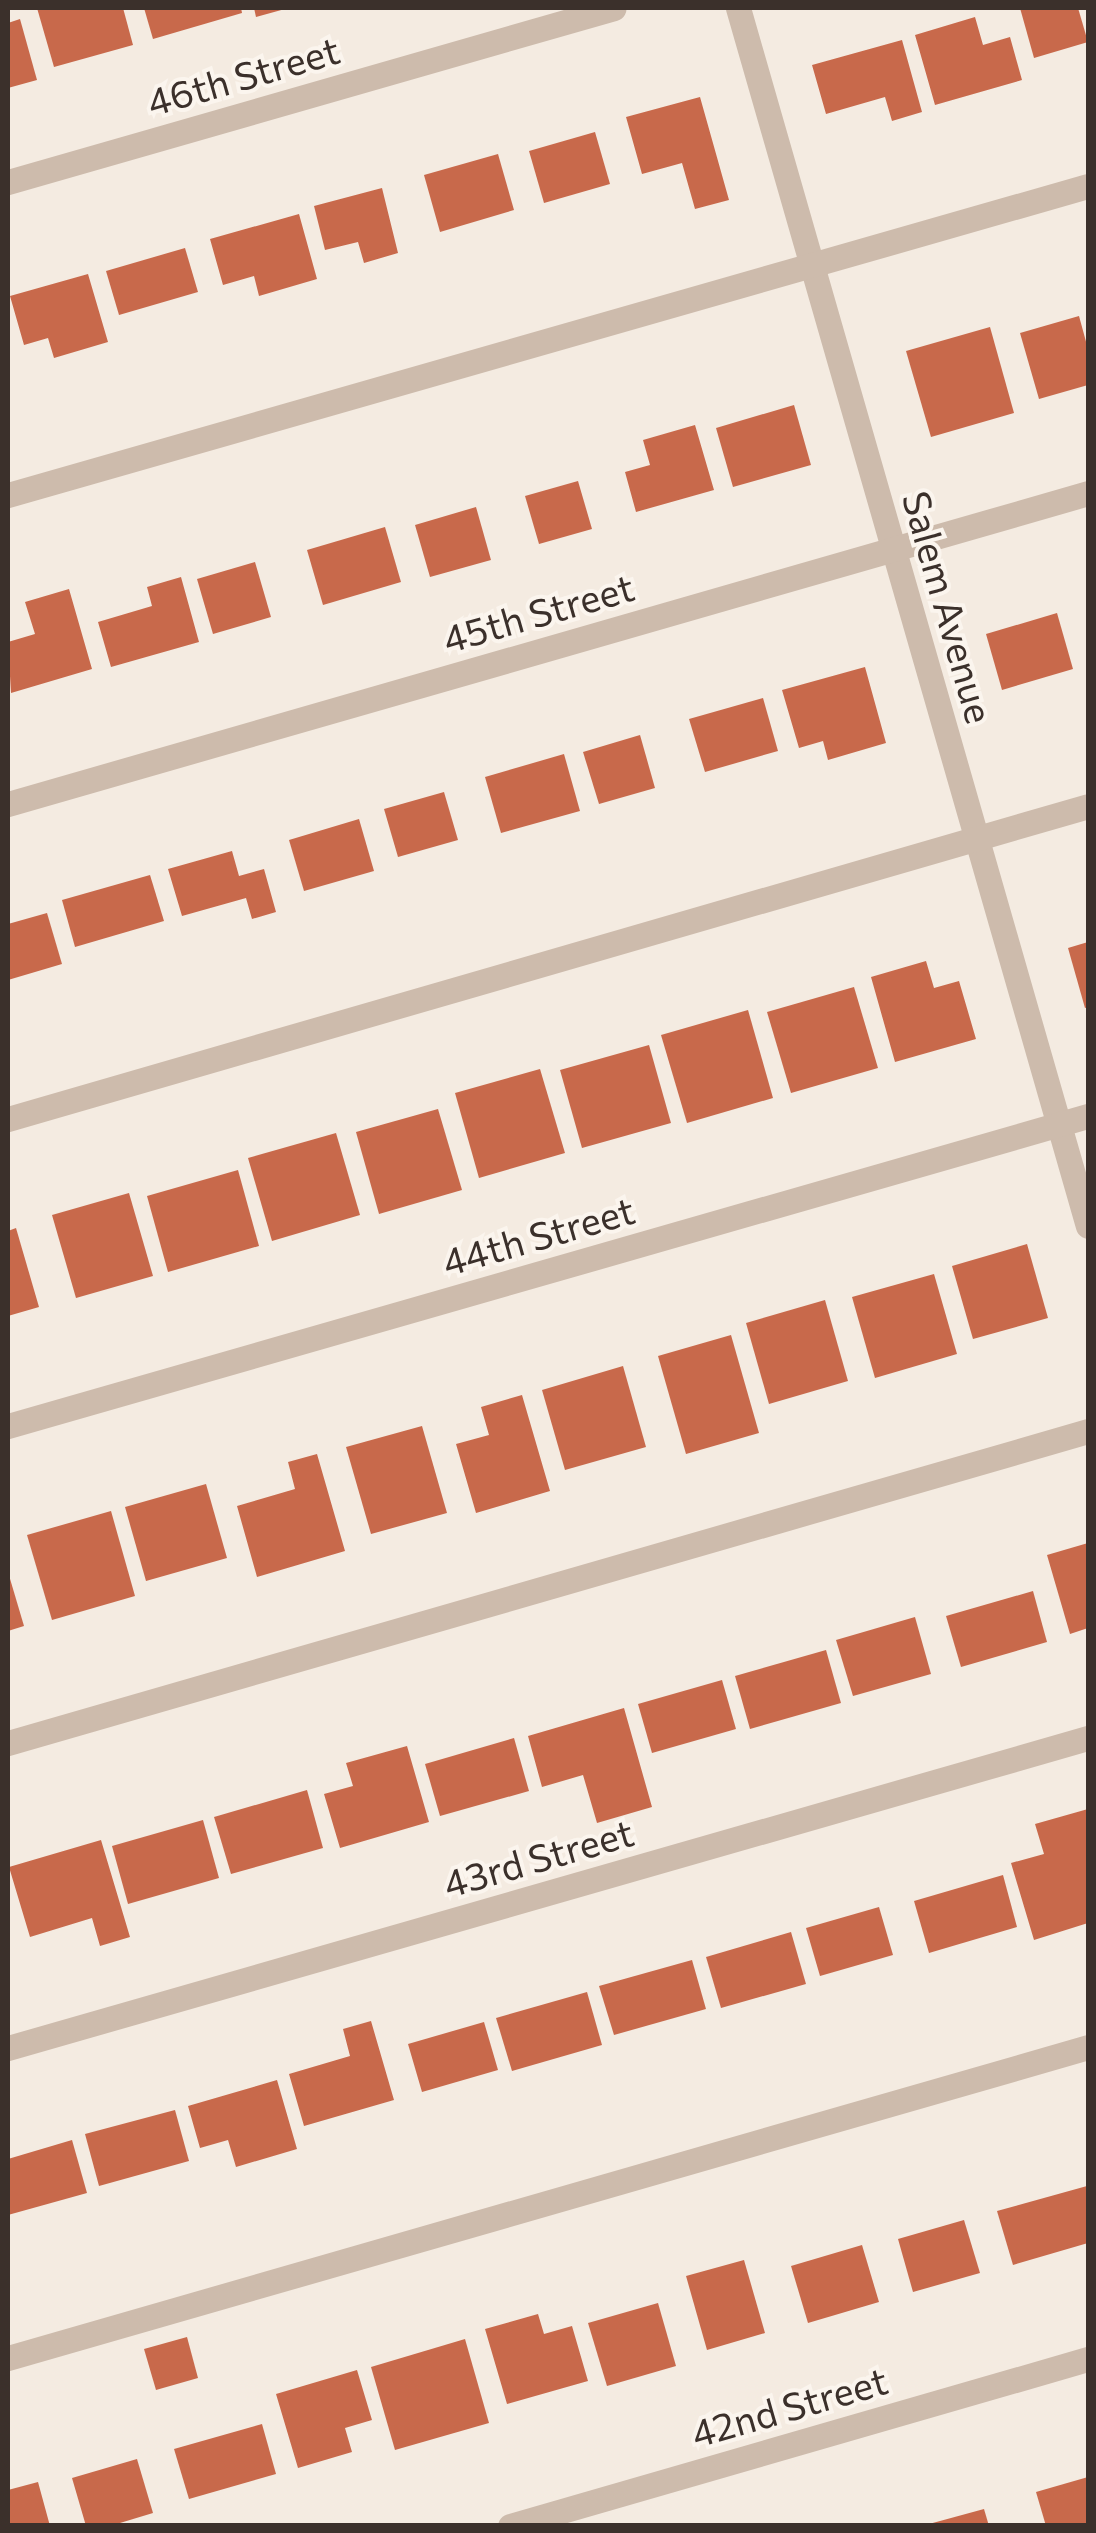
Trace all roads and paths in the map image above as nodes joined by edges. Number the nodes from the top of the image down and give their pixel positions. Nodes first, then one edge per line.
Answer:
1 (614, 8) edge
2 (738, 8) edge
3 (8, 182) edge
4 (1088, 186) edge
5 (812, 266) junction
6 (1088, 493) edge
7 (8, 495) edge
8 (894, 549) junction
9 (8, 804) edge
10 (1088, 806) edge
11 (976, 838) junction
12 (1088, 1116) edge
13 (8, 1118) edge
14 (1059, 1124) junction
15 (1088, 1226) edge
16 (8, 1426) edge
17 (1088, 1432) edge
18 (1088, 1738) edge
19 (8, 1743) edge
20 (1088, 2047) edge
21 (8, 2048) edge
22 (8, 2358) edge
23 (1088, 2359) edge
24 (510, 2526) edge

1 - 3 street, 46th Street
2 - 5 street, Salem Avenue
4 - 5 street
5 - 7 street
5 - 8 street, Salem Avenue
6 - 8 street, 45th Street
8 - 9 street, 45th Street
8 - 11 street, Salem Avenue
10 - 11 street
11 - 13 street
11 - 14 street, Salem Avenue
12 - 14 street, 44th Street
14 - 15 street, Salem Avenue
14 - 16 street, 44th Street
17 - 19 street
18 - 21 street, 43rd Street
20 - 22 street
23 - 24 street, 42nd Street

